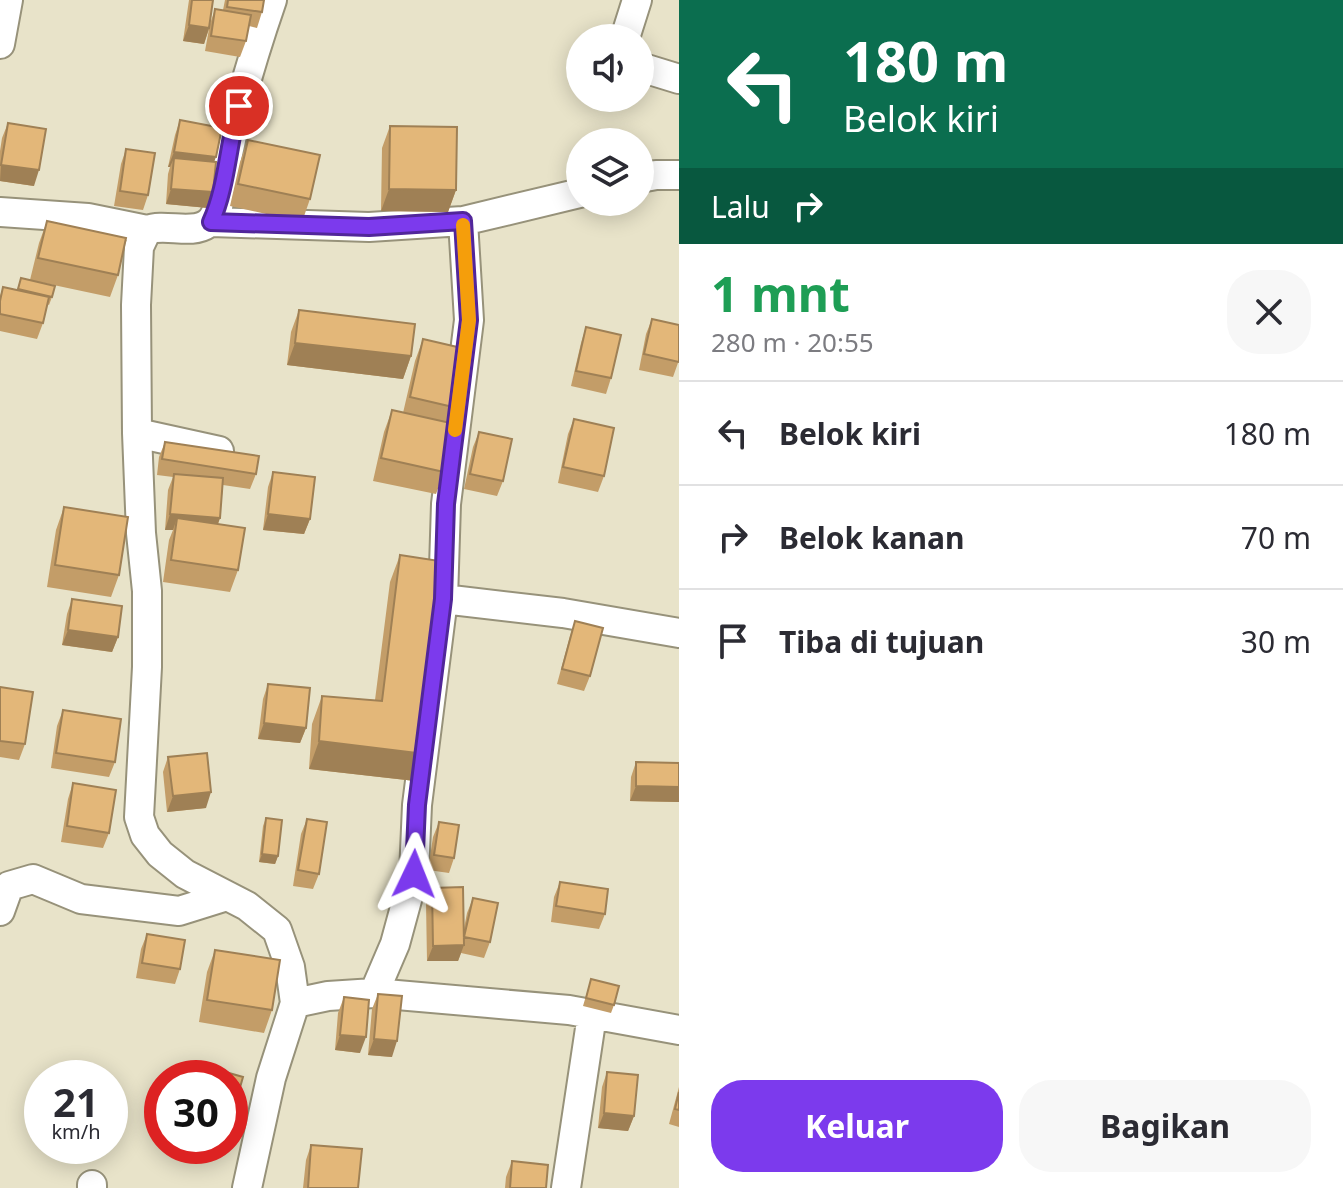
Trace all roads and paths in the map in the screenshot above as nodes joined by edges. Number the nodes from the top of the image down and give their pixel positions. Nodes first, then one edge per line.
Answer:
1 (8, 0) edge
2 (272, 0) edge
3 (637, 0) edge
4 (629, 24) edge
5 (0, 44) edge
6 (654, 71) edge
7 (679, 79) edge
8 (654, 175) edge
9 (679, 175) edge
10 (566, 196) edge
11 (0, 212) edge
12 (463, 221) junction
13 (211, 222) junction
14 (147, 230) junction
15 (137, 433) junction
16 (219, 451) edge
17 (443, 599) junction
18 (679, 633) edge
19 (0, 864) edge
20 (33, 879) junction
21 (227, 896) junction
22 (1, 905) edge
23 (374, 993) junction
24 (295, 1003) junction
25 (592, 1015) junction
26 (679, 1030) edge
27 (247, 1188) edge
28 (566, 1188) edge

1 - 5 street
2 - 13 street
3 - 4 street
6 - 7 street
8 - 9 street
10 - 12 street
11 - 14 street
12 - 13 street
12 - 17 street
13 - 14 street
14 - 15 street
15 - 16 street
15 - 21 street
17 - 18 street
17 - 23 street
19 - 20 street
20 - 21 street
20 - 22 street
21 - 24 street
23 - 24 street
23 - 25 street
24 - 27 street
25 - 26 street
25 - 28 street

